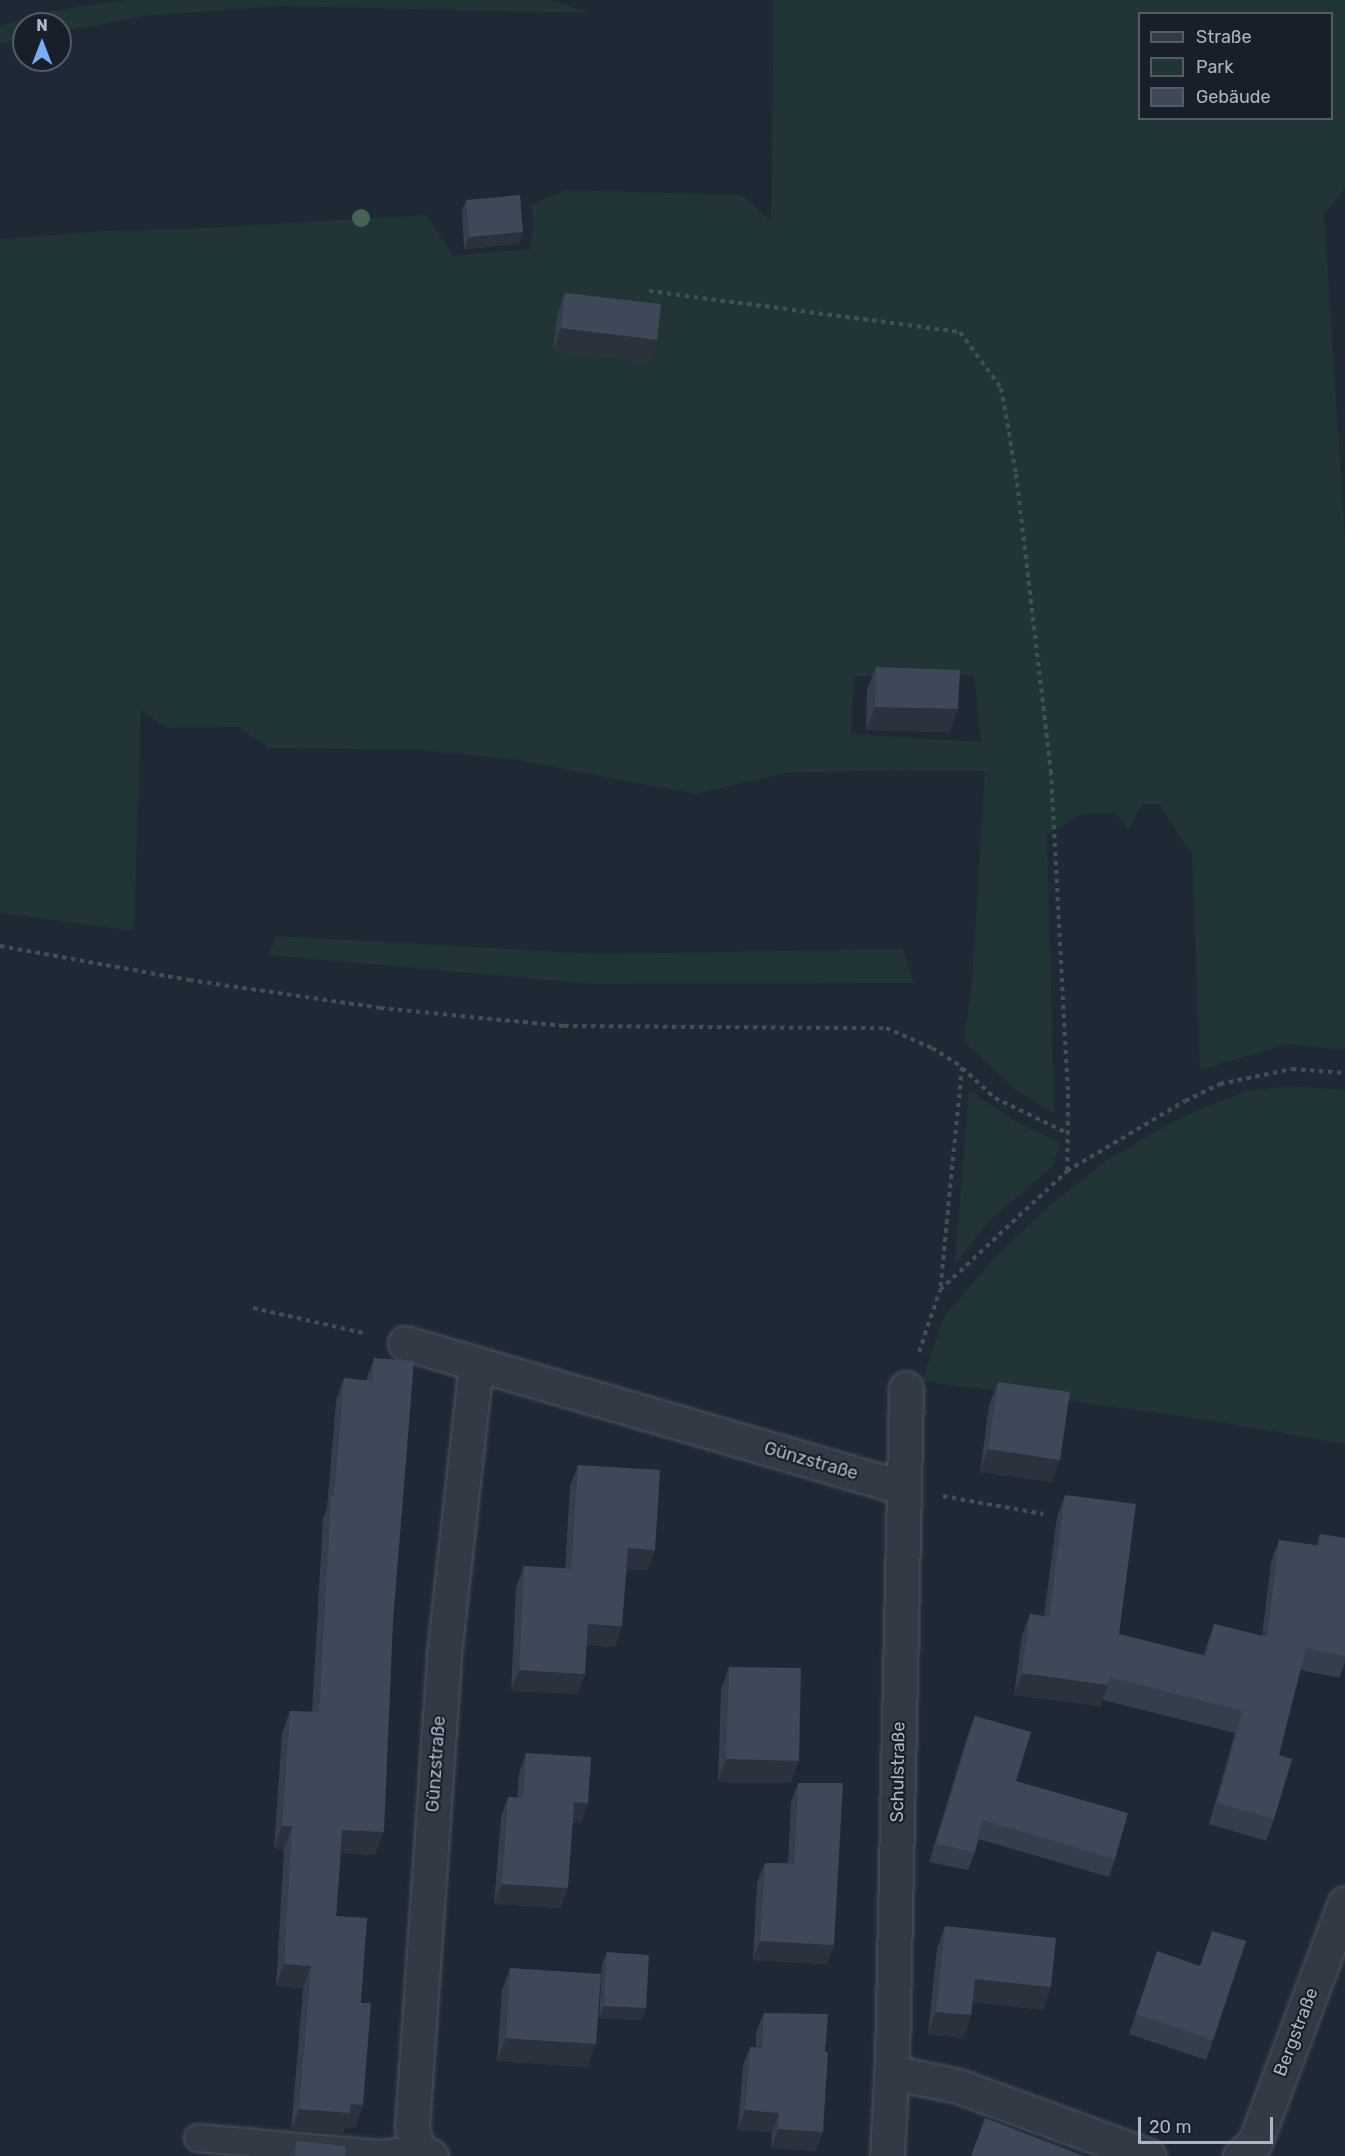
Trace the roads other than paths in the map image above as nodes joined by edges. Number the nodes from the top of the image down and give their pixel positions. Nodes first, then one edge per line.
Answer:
1 (405, 1343) road end
2 (476, 1364) junction
3 (906, 1388) road end
4 (904, 1488) junction
5 (1345, 1903) edge
6 (891, 2072) junction
7 (198, 2138) dead end
8 (424, 2153) edge
9 (382, 2155) edge
10 (887, 2156) edge
11 (1149, 2156) edge
12 (1240, 2156) edge

1 - 2 street, Günzstraße
2 - 4 street, Günzstraße
2 - 8 street, Günzstraße
3 - 4 street, Schulstraße
4 - 6 street, Schulstraße
5 - 12 street, Bergstraße
6 - 10 street, Schulstraße
6 - 11 street
7 - 9 lane
8 - 9 lane

